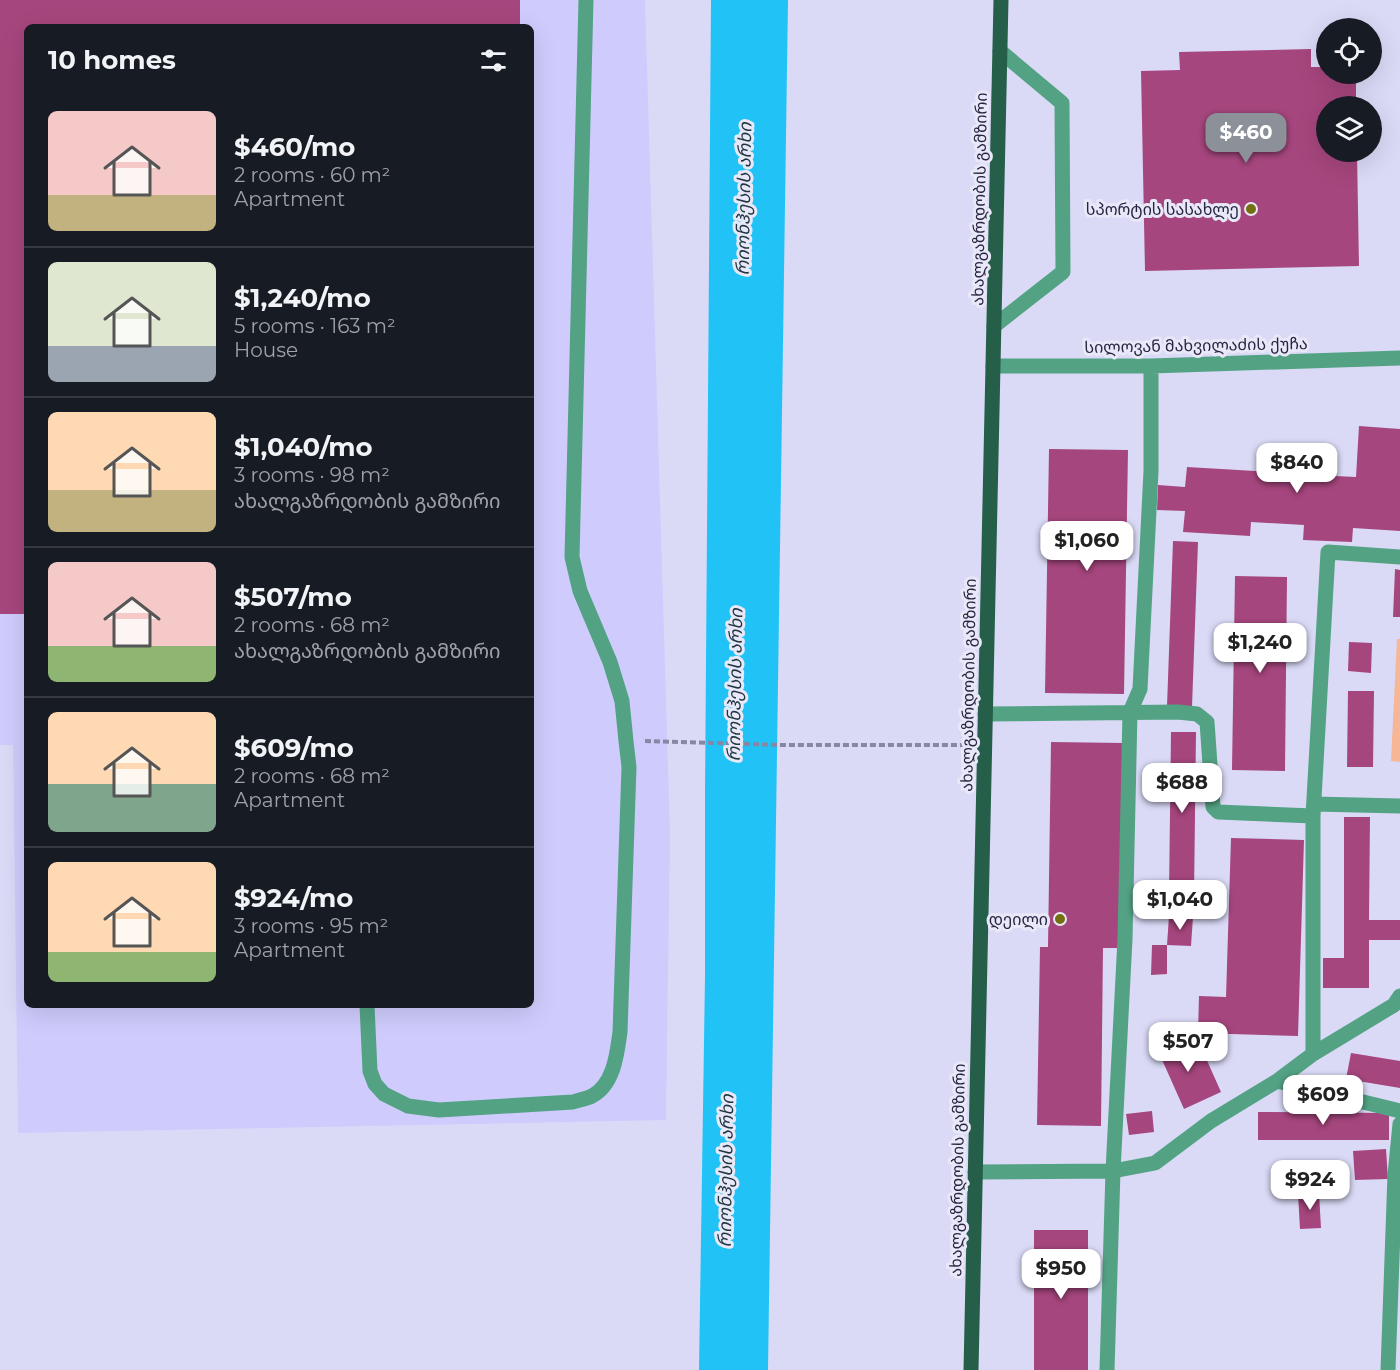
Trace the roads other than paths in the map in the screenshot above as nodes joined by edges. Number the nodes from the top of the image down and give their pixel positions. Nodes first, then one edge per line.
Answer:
1 (586, 0) edge
2 (1001, 0) edge
3 (1000, 51) junction
4 (994, 326) junction
5 (1400, 358) edge
6 (993, 366) junction
7 (1152, 366) junction
8 (1400, 557) edge
9 (1130, 712) junction
10 (986, 714) junction
11 (1400, 806) edge
12 (1314, 810) junction
13 (1400, 996) edge
14 (367, 1008) edge
15 (1313, 1054) junction
16 (1277, 1081) junction
17 (1400, 1111) edge
18 (1400, 1124) edge
19 (1113, 1171) junction
20 (975, 1172) junction
21 (971, 1370) edge
22 (1107, 1370) edge
23 (1388, 1370) edge

1 - 14 street
2 - 3 main road, ახალგაზრდობის გამზირი
3 - 4 main road, ახალგაზრდობის გამზირი
3 - 4 street
4 - 6 main road, ახალგაზრდობის გამზირი
5 - 7 street, სილოვან მახვილაძის ქუჩა
6 - 7 street, სილოვან მახვილაძის ქუჩა
6 - 10 main road, ახალგაზრდობის გამზირი
7 - 9 street
8 - 12 street
9 - 10 street
9 - 12 street
9 - 19 street
10 - 20 main road, ახალგაზრდობის გამზირი
11 - 12 street
12 - 15 street
13 - 15 street
15 - 16 street
16 - 17 street
16 - 19 street
18 - 23 street
19 - 20 street
19 - 22 street
20 - 21 main road, ახალგაზრდობის გამზირი

